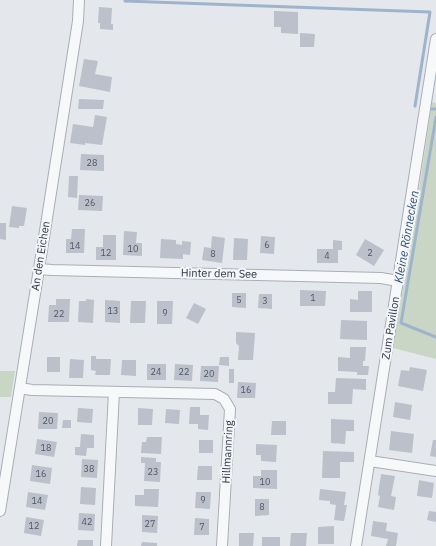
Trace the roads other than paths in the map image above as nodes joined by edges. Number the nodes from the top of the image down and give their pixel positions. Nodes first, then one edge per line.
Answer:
1 (79, 0) edge
2 (436, 39) edge
3 (435, 54) edge
4 (39, 269) junction
5 (398, 281) junction
6 (20, 388) junction
7 (114, 392) junction
8 (370, 461) junction
9 (436, 471) edge
10 (0, 511) edge
11 (106, 546) edge
12 (222, 546) edge
13 (356, 546) edge

1 - 4 street, An den Eichen
2 - 3 street, Zum Pavillon
3 - 5 street, Zum Pavillon
4 - 5 street, Hinter dem See
4 - 6 street, An den Eichen
5 - 8 street, Zum Pavillon
6 - 7 street, Hillmannring
6 - 10 street, An den Eichen
7 - 11 street
7 - 12 street, Hillmannring
8 - 9 street
8 - 13 street, Zum Pavillon

